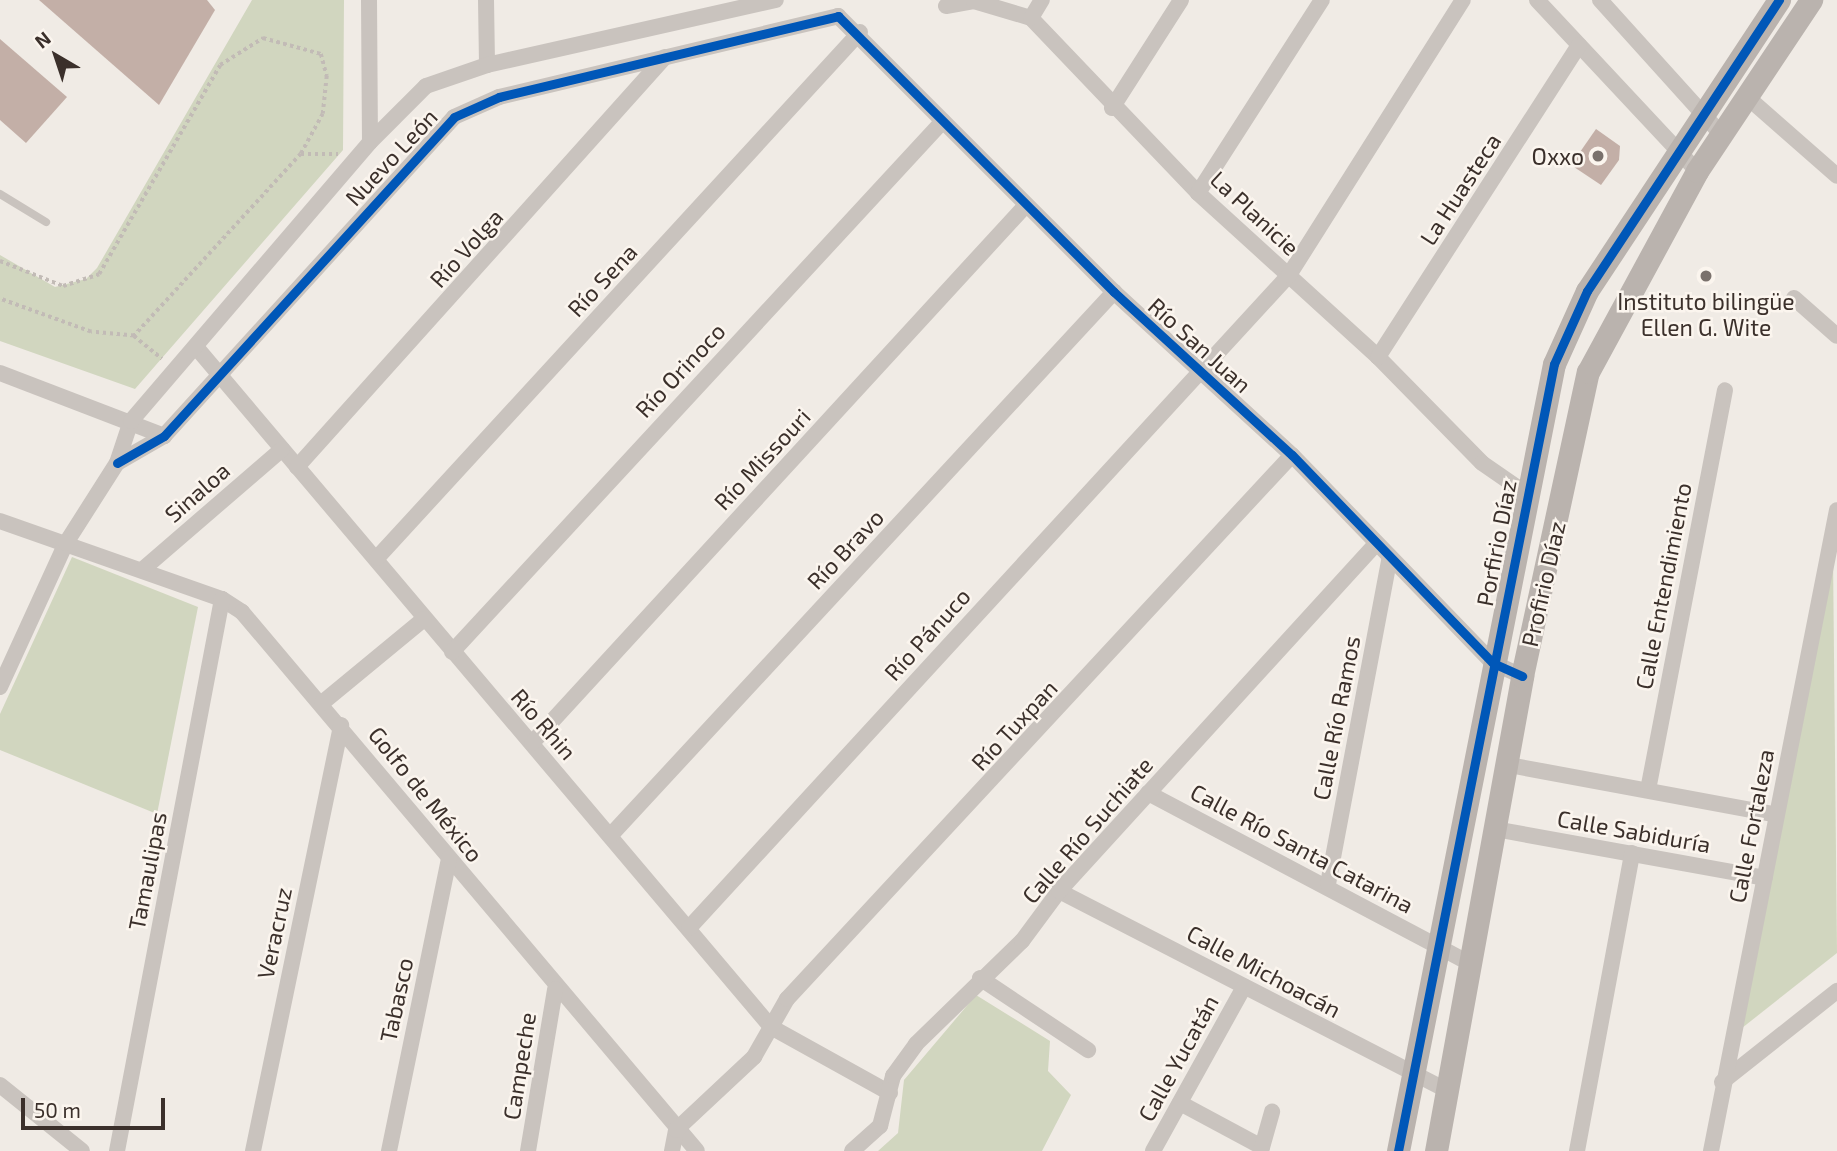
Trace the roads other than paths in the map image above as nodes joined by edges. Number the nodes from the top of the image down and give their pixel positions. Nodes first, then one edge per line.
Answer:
1 (369, 0) edge
2 (486, 0) edge
3 (776, 0) edge
4 (831, 0) edge
5 (1042, 0) edge
6 (1181, 0) edge
7 (1322, 0) edge
8 (1463, 0) edge
9 (1537, 0) edge
10 (1600, 0) edge
11 (1779, 0) edge
12 (1808, 1) edge
13 (946, 6) dead end
14 (838, 16) junction
15 (1031, 18) junction
16 (860, 32) junction
17 (1579, 45) junction
18 (665, 57) junction
19 (487, 65) junction
20 (1746, 96) junction
21 (1112, 108) junction
22 (1702, 113) junction
23 (943, 121) junction
24 (1721, 134) junction
25 (365, 148) junction
26 (1679, 152) junction
27 (1697, 172) junction
28 (1837, 176) edge
29 (1198, 193) junction
30 (0, 194) edge
31 (1026, 205) junction
32 (46, 222) dead end
33 (1289, 275) junction
34 (1114, 292) junction
35 (1794, 298) dead end
36 (1837, 336) edge
37 (196, 347) junction
38 (1378, 357) junction
39 (0, 373) edge
40 (1202, 374) junction
41 (221, 375) junction
42 (1725, 390) dead end
43 (131, 421) junction
44 (163, 436) junction
45 (282, 449) junction
46 (1292, 456) junction
47 (117, 463) junction
48 (297, 467) junction
49 (1524, 492) junction
50 (1837, 510) edge
51 (0, 521) edge
52 (66, 543) junction
53 (1834, 543) edge
54 (1374, 545) junction
55 (377, 558) junction
56 (1389, 560) junction
57 (142, 570) junction
58 (222, 598) junction
59 (424, 619) junction
60 (452, 652) junction
61 (1493, 663) junction
62 (1522, 676) junction
63 (0, 687) edge
64 (322, 703) junction
65 (341, 726) junction
66 (532, 743) junction
67 (1508, 765) junction
68 (1648, 790) junction
69 (1148, 793) junction
70 (1774, 814) junction
71 (1495, 829) junction
72 (610, 836) junction
73 (1632, 853) junction
74 (449, 858) junction
75 (1765, 878) junction
76 (1328, 884) junction
77 (1059, 891) junction
78 (689, 928) junction
79 (1434, 944) junction
80 (1471, 964) junction
81 (979, 978) junction
82 (1244, 987) junction
83 (555, 989) junction
84 (1837, 991) edge
85 (771, 1027) junction
86 (1088, 1050) dead end
87 (1411, 1075) junction
88 (1722, 1082) junction
89 (0, 1085) edge
90 (1448, 1091) junction
91 (890, 1093) junction
92 (1180, 1103) junction
93 (1272, 1112) dead end
94 (676, 1130) junction
95 (1261, 1149) edge
96 (82, 1151) edge
97 (117, 1151) edge
98 (253, 1151) edge
99 (389, 1151) edge
100 (528, 1151) edge
101 (672, 1151) edge
102 (697, 1151) edge
103 (852, 1151) edge
104 (1153, 1151) edge
105 (1398, 1151) edge
106 (1436, 1151) edge
107 (1577, 1151) edge
108 (1711, 1151) edge

1 - 25 street
2 - 19 street
3 - 19 street, Nuevo León
4 - 14 street
5 - 15 street
6 - 21 street
7 - 29 street
8 - 33 street, Río Pánuco
9 - 17 street
10 - 22 street
11 - 22 street, Porfirio Díaz
12 - 20 street
13 - 15 street
14 - 16 street
14 - 18 street, Nuevo León
15 - 21 street, La Planicie
16 - 23 street, Río San Juan
16 - 55 street, Río Sena
17 - 26 street
17 - 38 street, La Huasteca
18 - 41 street, Nuevo León
18 - 48 street, Río Volga
19 - 25 street, Nuevo León
20 - 24 street, Profirio Díaz
20 - 28 street
21 - 29 street, La Planicie
22 - 24 street
22 - 26 street, Porfirio Díaz
23 - 31 street, Río San Juan
23 - 60 street, Río Orinoco
24 - 27 street, Profirio Díaz
25 - 37 street, Nuevo León
26 - 27 street
26 - 49 street, Porfirio Díaz
27 - 62 street, Profirio Díaz
29 - 33 street, La Planicie
30 - 32 lane
31 - 34 street, Río San Juan
31 - 66 street, Río Missouri
33 - 38 street, La Planicie
33 - 40 street, Río Pánuco
34 - 40 street, Río San Juan
34 - 72 street, Río Bravo
35 - 36 street
37 - 41 street, Río Rhin
37 - 43 street, Nuevo León
38 - 49 street, La Planicie
39 - 43 street
40 - 46 street, Río San Juan
40 - 78 street, Río Pánuco
41 - 44 street, Nuevo León
41 - 45 street, Río Rhin
42 - 68 street, Calle Entendimiento
43 - 44 street
43 - 47 street, Nuevo León
44 - 47 street, Nuevo León
45 - 48 street, Río Rhin
45 - 57 street, Sinaloa
46 - 54 street, Río San Juan
46 - 85 street, Río Tuxpan
47 - 52 street, Nuevo León
48 - 55 street, Río Rhin
49 - 61 street, Porfirio Díaz
50 - 53 street, Calle Fortaleza
51 - 52 street, Golfo de México
52 - 57 street, Golfo de México
52 - 63 street, Nuevo León
53 - 70 street, Calle Fortaleza
54 - 56 street, Río San Juan
54 - 69 street, Calle Río Suchiate
55 - 59 street, Río Rhin
56 - 61 street, Río San Juan
56 - 76 street, Calle Río Ramos
57 - 58 street, Golfo de México
58 - 64 street, Golfo de México
58 - 97 street, Tamaulipas
59 - 60 street, Río Rhin
59 - 64 street
60 - 66 street, Río Rhin
61 - 62 street, Río San Juan
61 - 79 street, Porfirio Díaz
62 - 67 street, Profirio Díaz
64 - 65 street, Golfo de México
65 - 74 street, Golfo de México
65 - 98 street, Veracruz
66 - 72 street, Río Rhin
67 - 68 street, Calle Sabiduría
67 - 71 street, Profirio Díaz
68 - 70 street, Calle Sabiduría
69 - 76 street, Calle Río Santa Catarina
69 - 77 street, Calle Río Suchiate
70 - 75 street, Calle Fortaleza
71 - 73 street, Calle Sabiduría
71 - 80 street, Profirio Díaz
72 - 78 street, Río Rhin
73 - 75 street, Calle Sabiduría
73 - 107 street
74 - 83 street, Golfo de México
74 - 99 street, Tabasco
75 - 88 street, Calle Fortaleza
76 - 79 street, Calle Río Santa Catarina
77 - 81 street, Calle Río Suchiate
77 - 82 street, Calle Michoacán
78 - 85 street, Río Rhin
79 - 80 street, Calle Río Santa Catarina
79 - 87 street, Porfirio Díaz
80 - 90 street, Profirio Díaz
81 - 86 street
81 - 91 street, Calle Río Suchiate
82 - 87 street, Calle Michoacán
82 - 92 street, Calle Yucatán
83 - 94 street, Golfo de México
83 - 100 street, Campeche
84 - 88 street
85 - 91 street, Río Rhin
85 - 94 street, Río Tuxpan
87 - 90 street, Calle Michoacán
87 - 105 street, Porfirio Díaz
88 - 108 street, Calle Fortaleza
89 - 96 street
90 - 106 street, Profirio Díaz
91 - 103 street, Calle Río Suchiate
92 - 95 street
92 - 104 street, Calle Yucatán
93 - 95 street
94 - 101 street
94 - 102 street, Golfo de México

